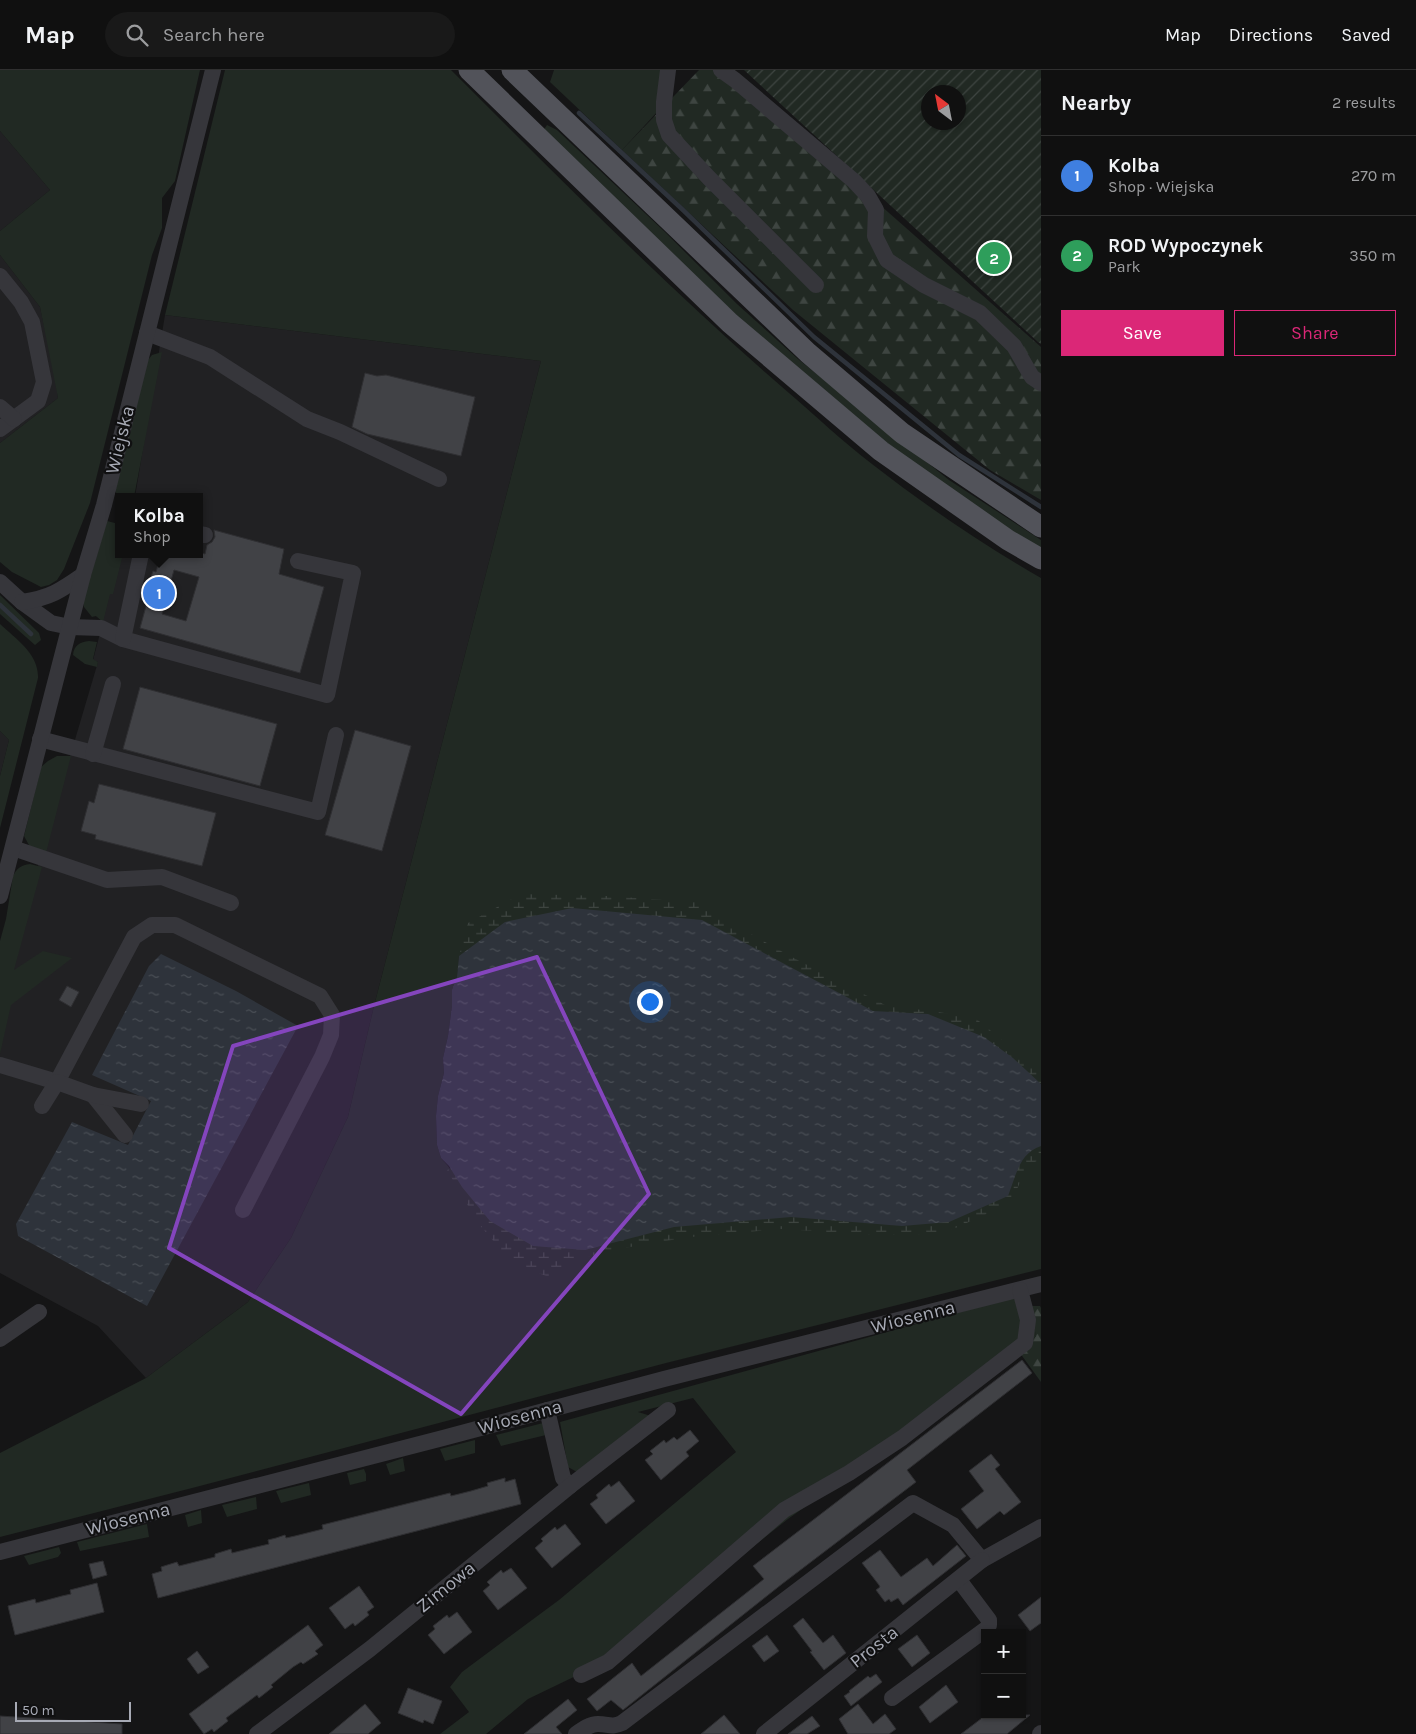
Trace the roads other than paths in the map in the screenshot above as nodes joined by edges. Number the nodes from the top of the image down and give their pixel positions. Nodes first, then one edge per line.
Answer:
1 (213, 70) edge
2 (469, 70) edge
3 (512, 70) edge
4 (668, 70) edge
5 (721, 70) edge
6 (0, 276) edge
7 (816, 285) dead end
8 (147, 333) junction
9 (1041, 383) edge
10 (0, 407) edge
11 (14, 419) junction
12 (0, 429) edge
13 (439, 479) dead end
14 (111, 508) edge
15 (1041, 527) edge
16 (140, 558) edge
17 (1041, 559) edge
18 (298, 561) dead end
19 (83, 575) junction
20 (0, 582) edge
21 (22, 602) junction
22 (70, 627) junction
23 (123, 639) junction
24 (113, 684) dead end
25 (336, 735) dead end
26 (40, 739) junction
27 (93, 754) junction
28 (13, 848) junction
29 (0, 896) edge
30 (232, 904) dead end
31 (0, 1065) edge
32 (57, 1082) junction
33 (93, 1095) junction
34 (141, 1104) dead end
35 (42, 1106) dead end
36 (125, 1135) dead end
37 (243, 1210) dead end
38 (1041, 1284) edge
39 (1020, 1290) junction
40 (38, 1312) dead end
41 (0, 1339) edge
42 (547, 1410) junction
43 (668, 1410) dead end
44 (570, 1486) junction
45 (1041, 1527) edge
46 (0, 1552) edge
47 (982, 1560) junction
48 (959, 1580) junction
49 (581, 1675) dead end
50 (892, 1698) dead end
51 (257, 1734) edge
52 (576, 1734) edge
53 (764, 1734) edge

1 - 8 street, Wiejska
2 - 17 main road
3 - 15 main road
4 - 7 street
5 - 9 street
6 - 11 street
8 - 13 street
8 - 14 street, Wiejska
10 - 11 street
11 - 12 street
14 - 19 street, Wiejska
16 - 23 street
18 - 23 street
19 - 21 street
19 - 22 street, Wiejska
20 - 21 street
21 - 22 street
22 - 23 street
22 - 26 street, Wiejska
24 - 27 street
25 - 27 street
26 - 27 street
26 - 28 street, Wiejska
28 - 29 street, Wiejska
28 - 30 street
31 - 32 street
32 - 33 street
32 - 35 street
32 - 37 street
33 - 34 street
33 - 36 street
38 - 39 street, Wiosenna
39 - 42 street, Wiosenna
39 - 49 street
40 - 41 street
42 - 44 street
42 - 46 street, Wiosenna
43 - 44 street, Zimowa
44 - 51 street, Zimowa
45 - 47 street, Prosta
47 - 48 street, Prosta
47 - 52 street
48 - 50 street
48 - 53 street, Prosta

